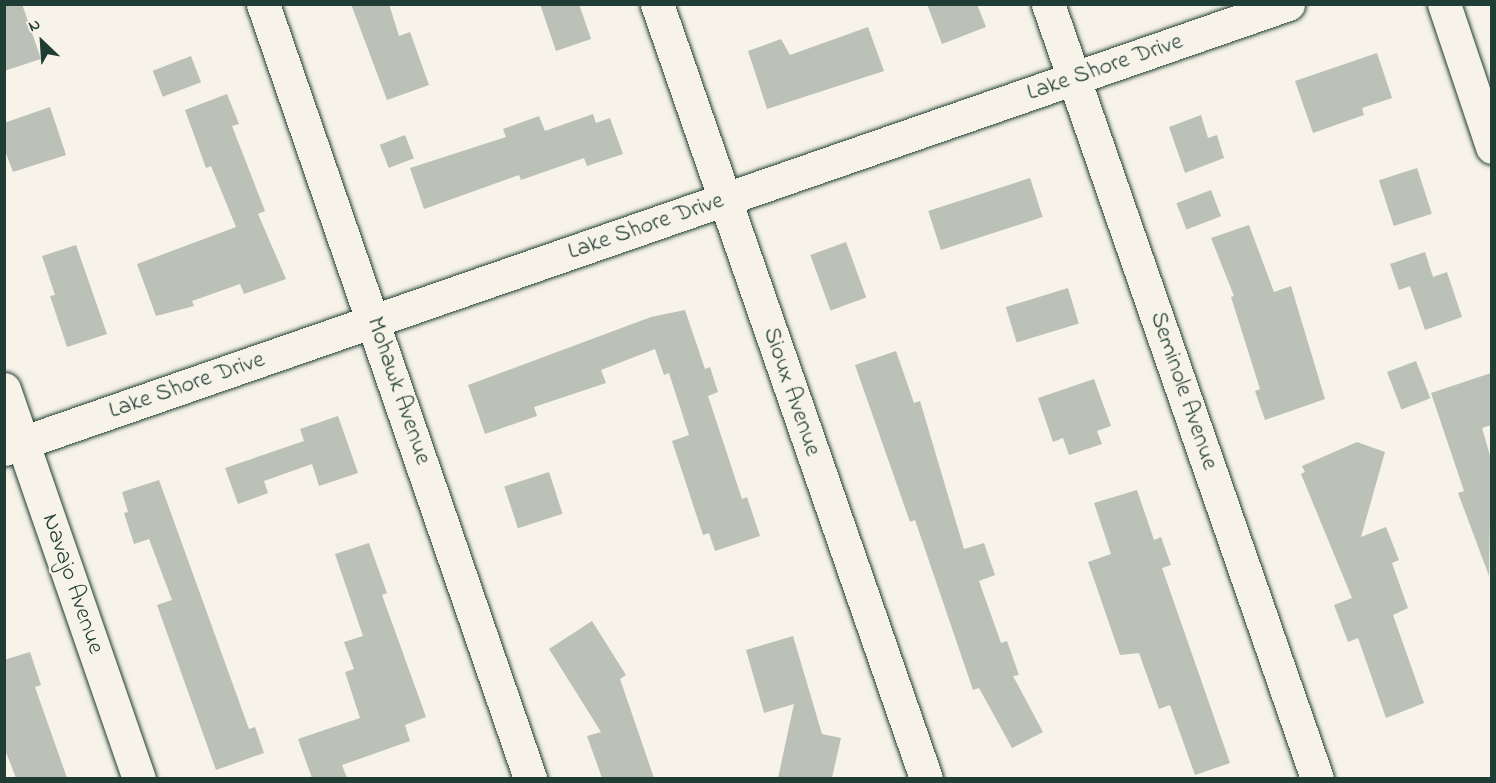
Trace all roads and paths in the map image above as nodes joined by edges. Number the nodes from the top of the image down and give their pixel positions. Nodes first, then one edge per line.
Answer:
1 (264, 4) edge
2 (657, 4) edge
3 (1048, 4) edge
4 (1288, 4) edge
5 (1444, 4) edge
6 (1075, 79) junction
7 (1491, 147) edge
8 (725, 200) junction
9 (374, 321) junction
10 (4, 389) edge
11 (14, 446) edge
12 (139, 778) edge
13 (530, 778) edge
14 (926, 778) edge
15 (1317, 778) edge

1 - 9 street, Mohawk Avenue
2 - 8 street, Sioux Avenue
3 - 6 street, Seminole Avenue
4 - 6 street, Lake Shore Drive
5 - 7 street
6 - 8 street, Lake Shore Drive
6 - 15 street, Seminole Avenue
8 - 9 street, Lake Shore Drive
8 - 14 street, Sioux Avenue
9 - 11 street, Lake Shore Drive
9 - 13 street, Mohawk Avenue
10 - 11 street, Navajo Avenue
11 - 12 street, Navajo Avenue

